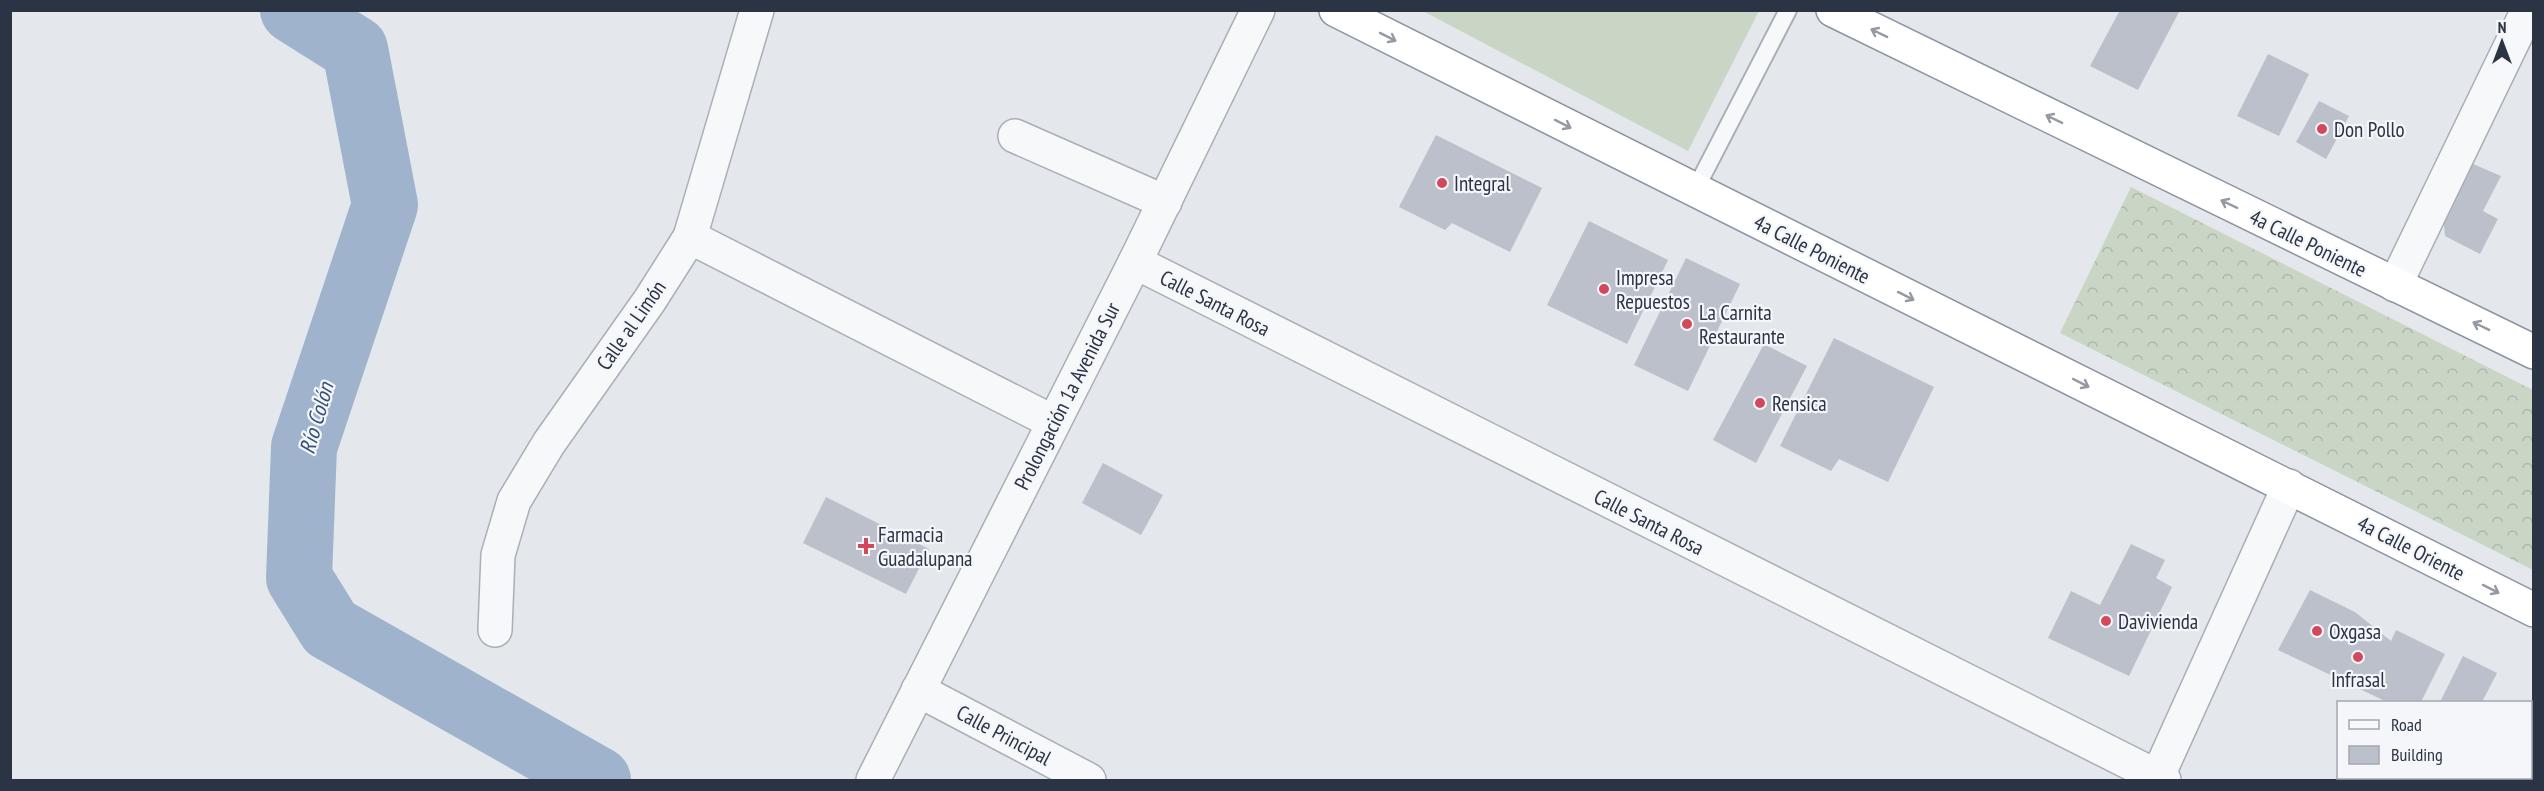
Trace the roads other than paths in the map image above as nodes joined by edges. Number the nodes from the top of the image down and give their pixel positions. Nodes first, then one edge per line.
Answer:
1 (757, 10) edge
2 (1258, 10) edge
3 (1336, 10) edge
4 (1788, 10) edge
5 (1833, 10) edge
6 (2528, 10) edge
7 (1015, 136) dead end
8 (1695, 190) junction
9 (1165, 202) junction
10 (690, 237) junction
11 (1135, 262) junction
12 (2395, 285) junction
13 (2534, 352) edge
14 (1053, 422) junction
15 (2289, 486) junction
16 (2534, 610) edge
17 (495, 630) dead end
18 (918, 690) junction
19 (2159, 779) edge
20 (873, 780) edge
21 (1089, 780) edge

1 - 10 street, Calle al Limón
2 - 9 street, Prolongación 1a Avenida Sur
3 -> 8 highway, 4a Calle Poniente
4 - 8 lane
12 -> 5 highway, 4a Calle Poniente
6 - 12 street
7 - 9 street
8 -> 15 highway, 4a Calle Poniente
9 - 11 street, Prolongación 1a Avenida Sur
10 - 14 street
10 - 17 street, Calle al Limón
11 - 14 street, Prolongación 1a Avenida Sur
11 - 19 street, Calle Santa Rosa
13 -> 12 highway
14 - 18 street, Prolongación 1a Avenida Sur
15 -> 16 highway, 4a Calle Oriente
15 - 19 street
18 - 20 street, Prolongación 1a Avenida Sur
18 - 21 street, Calle Principal

